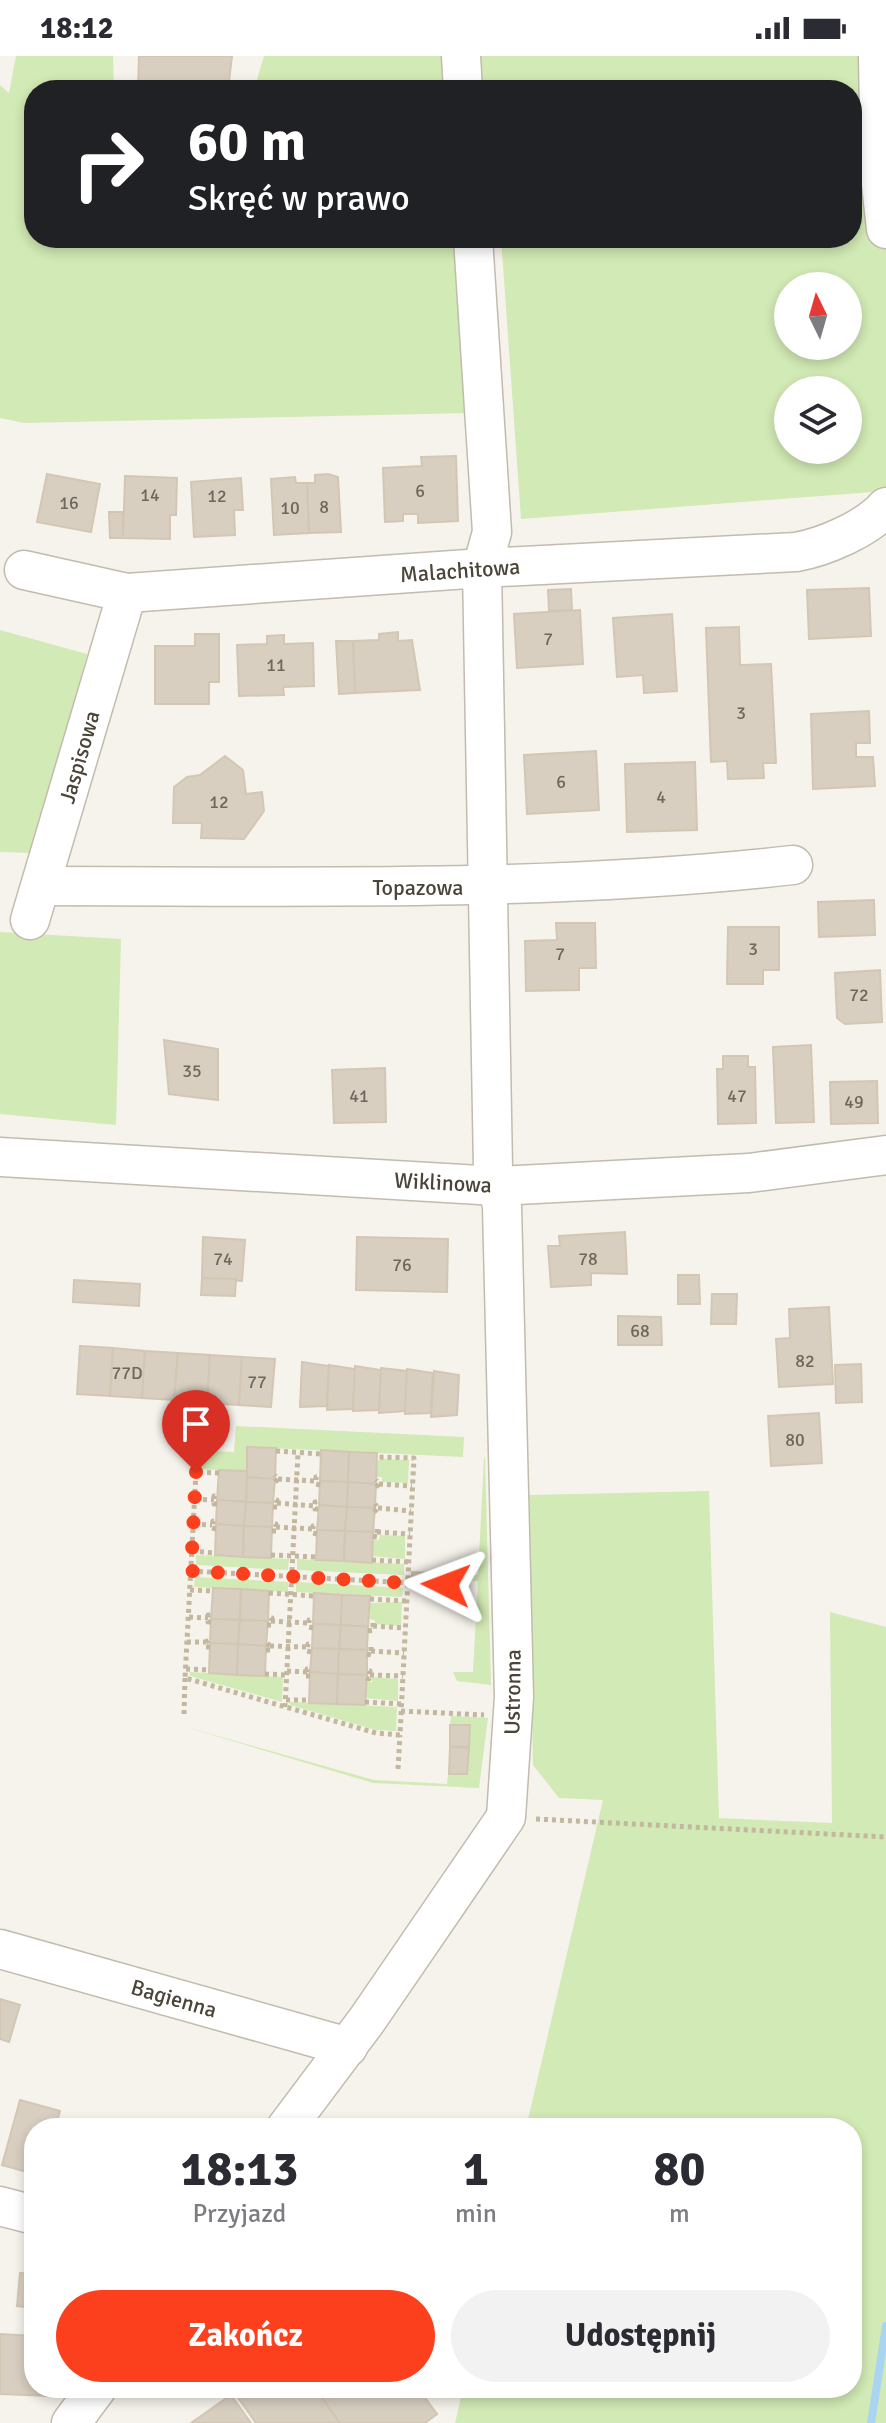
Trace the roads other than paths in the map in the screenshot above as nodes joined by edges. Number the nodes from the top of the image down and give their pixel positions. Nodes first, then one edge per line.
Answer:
1 (461, 56) edge
2 (878, 56) edge
3 (462, 80) edge
4 (886, 229) edge
5 (474, 248) edge
6 (886, 507) edge
7 (482, 568) junction
8 (24, 570) dead end
9 (127, 593) junction
10 (793, 865) dead end
11 (489, 887) junction
12 (36, 903) joint
13 (886, 1155) edge
14 (0, 1157) edge
15 (497, 1186) junction
16 (0, 1949) edge
17 (348, 2047) junction
18 (294, 2118) edge
19 (0, 2206) edge
20 (24, 2212) edge
21 (90, 2398) edge
22 (71, 2423) edge

1 - 3 street
2 - 4 street
5 - 7 street, Ustronna
6 - 7 street, Malachitowa
7 - 9 street, Malachitowa
7 - 11 street, Ustronna
8 - 9 street, Malachitowa
9 - 12 street, Jaspisowa
10 - 11 street, Topazowa
11 - 12 street, Topazowa
11 - 15 street, Ustronna
13 - 15 street, Wiklinowa
14 - 15 street, Wiklinowa
15 - 17 street, Ustronna
16 - 17 street, Bagienna
17 - 18 street
19 - 20 street
21 - 22 street

